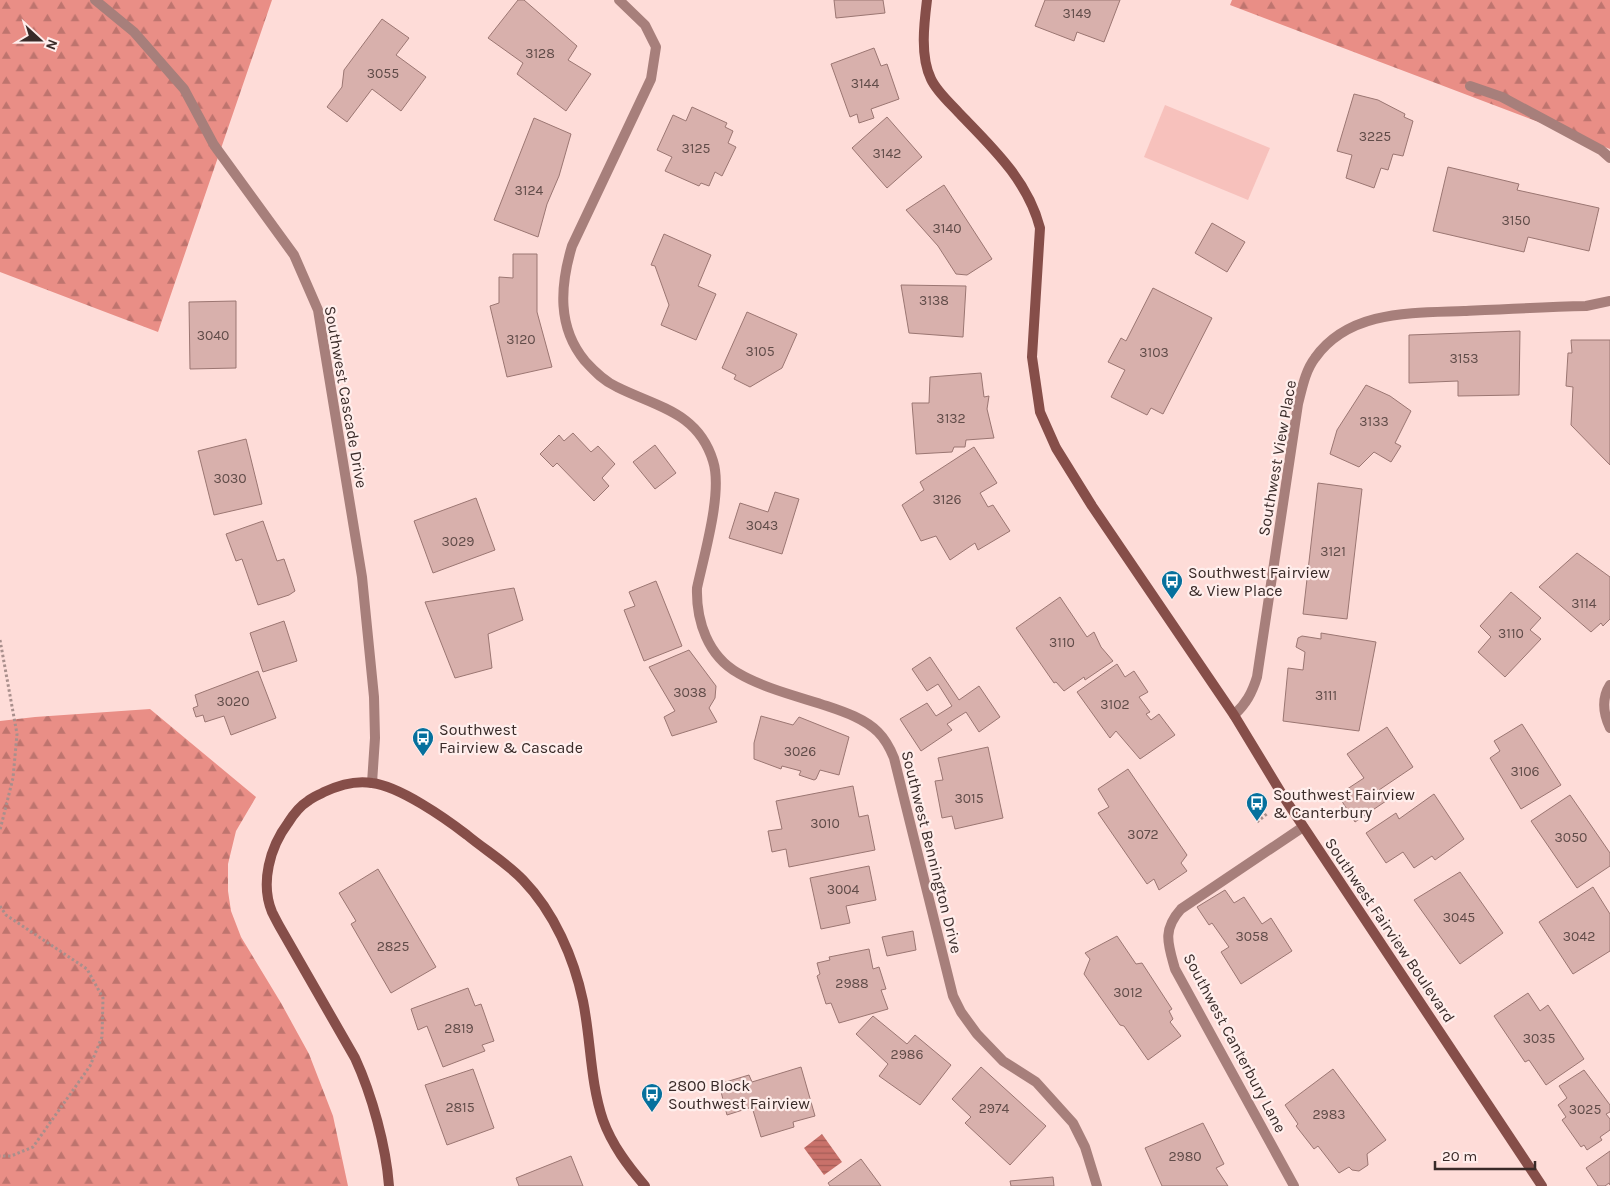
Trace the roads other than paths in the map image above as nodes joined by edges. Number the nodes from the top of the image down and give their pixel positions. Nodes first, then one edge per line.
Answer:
1 (95, 0) edge
2 (619, 0) edge
3 (927, 0) edge
4 (1470, 86) dead end
5 (1610, 158) edge
6 (1610, 301) edge
7 (1610, 685) edge
8 (1234, 715) junction
9 (1610, 728) edge
10 (372, 783) junction
11 (1303, 827) junction
12 (389, 1186) edge
13 (645, 1186) edge
14 (1097, 1186) edge
15 (1294, 1186) edge
16 (1542, 1186) edge

1 - 10 street, Southwest Cascade Drive
2 - 14 street, Southwest Bennington Drive
3 - 8 street, Southwest Fairview Boulevard
4 - 5 street
6 - 8 street, Southwest View Place
7 - 9 street
8 - 11 street, Southwest Fairview Boulevard
10 - 12 street
10 - 13 street
11 - 15 street, Southwest Canterbury Lane
11 - 16 street, Southwest Fairview Boulevard

